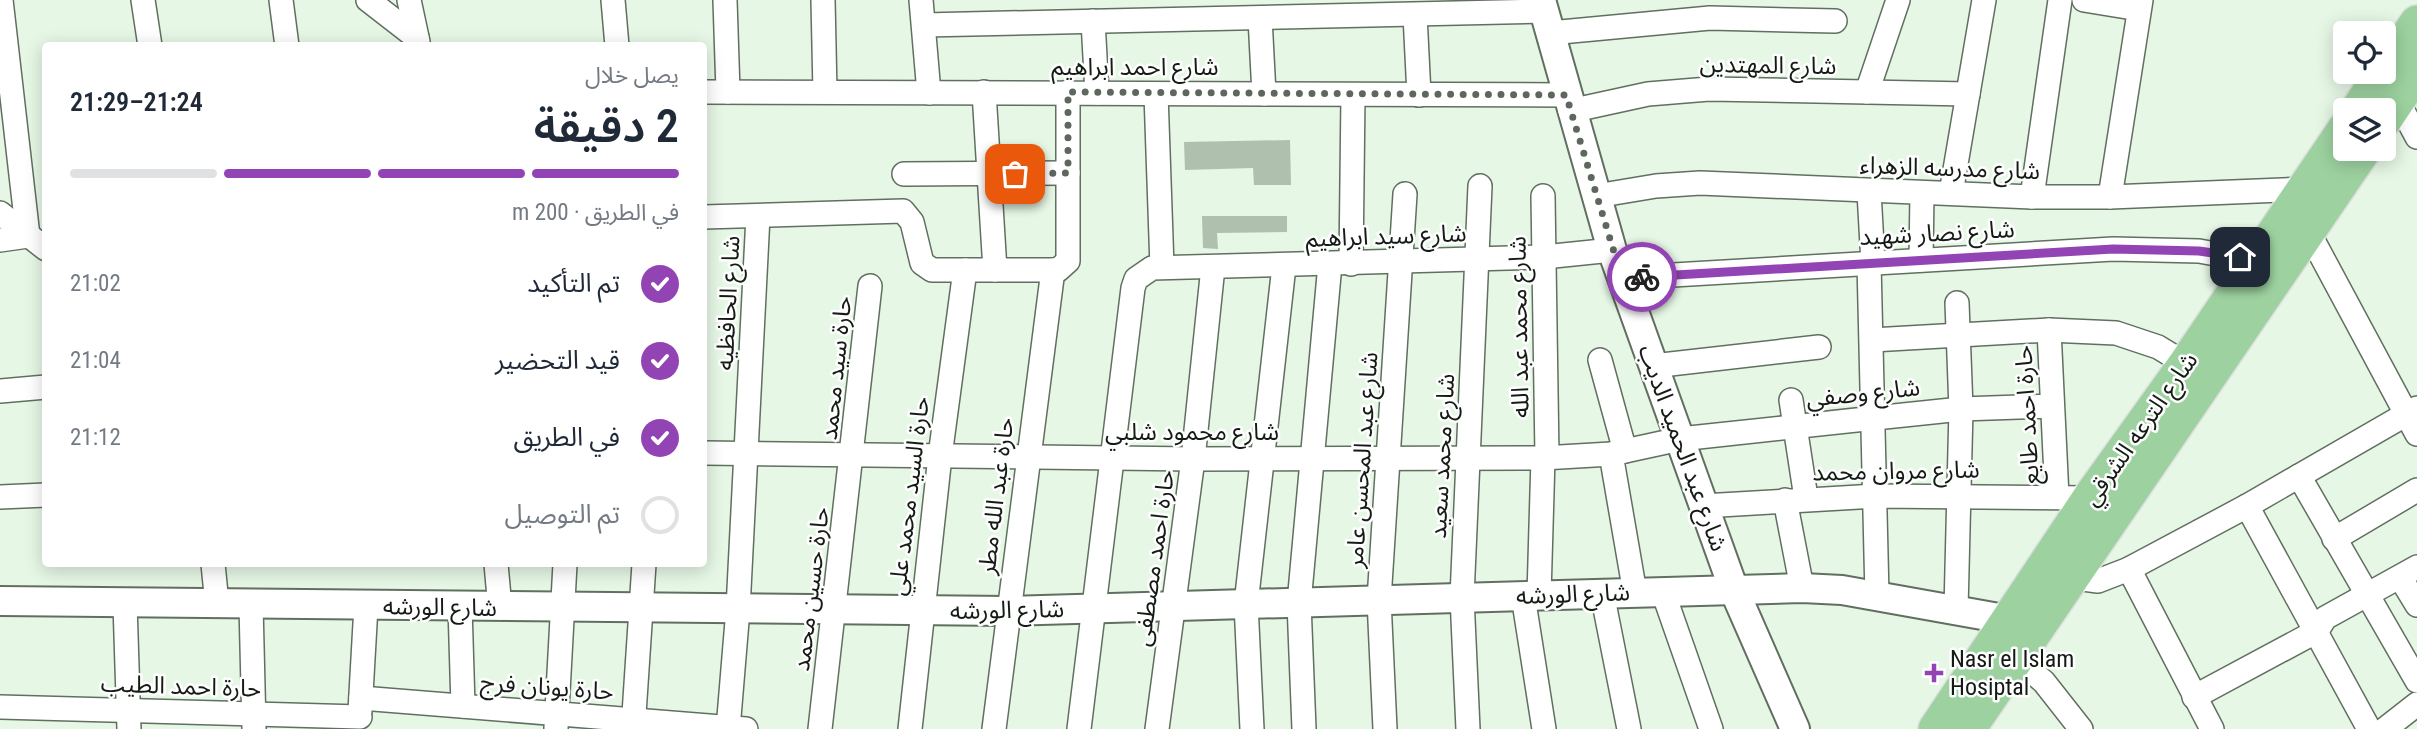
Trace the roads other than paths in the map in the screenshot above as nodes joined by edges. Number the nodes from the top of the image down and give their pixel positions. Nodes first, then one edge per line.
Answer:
1 (1, 0) edge
2 (143, 0) edge
3 (281, 0) edge
4 (369, 0) edge
5 (409, 0) edge
6 (614, 0) edge
7 (724, 0) edge
8 (823, 0) edge
9 (921, 0) edge
10 (1898, 0) edge
11 (1984, 0) edge
12 (2060, 0) edge
13 (2084, 0) edge
14 (2140, 4) edge
15 (1415, 15) junction
16 (1545, 15) edge
17 (1260, 18) junction
18 (1093, 21) junction
19 (1835, 21) dead end
20 (2417, 23) edge
21 (924, 25) junction
22 (148, 42) edge
23 (286, 42) edge
24 (418, 42) edge
25 (617, 42) edge
26 (2417, 71) edge
27 (2387, 91) edge
28 (707, 92) edge
29 (728, 92) junction
30 (825, 92) junction
31 (984, 92) junction
32 (1068, 92) junction
33 (1867, 92) junction
34 (929, 93) junction
35 (1097, 93) junction
36 (1156, 94) junction
37 (1264, 94) junction
38 (1968, 94) junction
39 (1353, 95) junction
40 (1419, 95) junction
41 (1568, 103) junction
42 (2417, 137) edge
43 (2333, 147) edge
44 (2356, 161) edge
45 (1068, 173) junction
46 (904, 174) dead end
47 (989, 174) junction
48 (1480, 186) dead end
49 (2305, 189) junction
50 (1869, 192) junction
51 (1922, 193) junction
52 (1951, 193) junction
53 (1405, 194) dead end
54 (1543, 196) dead end
55 (1596, 196) junction
56 (2032, 197) junction
57 (2110, 197) junction
58 (0, 213) edge
59 (758, 216) junction
60 (707, 217) edge
61 (2308, 230) junction
62 (0, 240) edge
63 (37, 242) edge
64 (1612, 250) junction
65 (1544, 257) junction
66 (1477, 258) junction
67 (1921, 260) junction
68 (1400, 261) junction
69 (2255, 261) junction
70 (1871, 263) junction
71 (1341, 264) junction
72 (1284, 266) junction
73 (1162, 267) junction
74 (1213, 267) junction
75 (965, 270) junction
76 (995, 270) junction
77 (1053, 271) junction
78 (1622, 278) junction
79 (870, 286) dead end
80 (1958, 303) dead end
81 (2049, 330) junction
82 (1959, 337) junction
83 (1872, 340) junction
84 (1819, 346) dead end
85 (1601, 360) dead end
86 (2186, 364) junction
87 (1653, 366) junction
88 (42, 387) edge
89 (0, 391) edge
90 (1791, 400) dead end
91 (2052, 406) junction
92 (1961, 409) junction
93 (2411, 411) edge
94 (1875, 418) junction
95 (1796, 427) junction
96 (2417, 434) edge
97 (1680, 439) junction
98 (1618, 452) junction
99 (707, 453) edge
100 (747, 453) junction
101 (854, 455) junction
102 (940, 456) junction
103 (1027, 457) junction
104 (1388, 457) junction
105 (1468, 457) junction
106 (1114, 458) junction
107 (1262, 458) junction
108 (1313, 458) junction
109 (1545, 458) junction
110 (1193, 460) junction
111 (2299, 476) junction
112 (2417, 491) edge
113 (42, 495) edge
114 (1958, 495) junction
115 (1876, 496) junction
116 (0, 497) edge
117 (2074, 497) junction
118 (1796, 499) junction
119 (1703, 506) junction
120 (2247, 506) junction
121 (2334, 539) junction
122 (214, 567) edge
123 (496, 567) edge
124 (565, 567) edge
125 (644, 567) edge
126 (2129, 569) junction
127 (2075, 572) junction
128 (2408, 572) edge
129 (1802, 588) junction
130 (1734, 590) junction
131 (1663, 592) junction
132 (1602, 593) junction
133 (1635, 593) junction
134 (1531, 595) junction
135 (1877, 596) junction
136 (2366, 596) junction
137 (1462, 597) junction
138 (1379, 600) junction
139 (0, 601) edge
140 (1299, 603) junction
141 (125, 604) junction
142 (217, 604) junction
143 (1246, 604) junction
144 (251, 605) junction
145 (2417, 605) edge
146 (366, 606) junction
147 (1174, 606) junction
148 (460, 607) junction
149 (500, 608) junction
150 (1095, 608) junction
151 (564, 609) junction
152 (738, 609) junction
153 (1956, 609) junction
154 (642, 610) junction
155 (835, 610) junction
156 (1008, 611) junction
157 (922, 612) junction
158 (2010, 620) junction
159 (2317, 631) junction
160 (2016, 658) junction
161 (2417, 681) edge
162 (2194, 697) junction
163 (2417, 704) edge
164 (463, 706) junction
165 (0, 707) edge
166 (360, 715) edge
167 (129, 720) edge
168 (557, 721) edge
169 (254, 722) edge
170 (633, 724) edge
171 (734, 728) edge
172 (820, 729) edge
173 (910, 729) edge
174 (994, 729) edge
175 (1079, 729) edge
176 (1157, 729) edge
177 (1252, 729) edge
178 (1304, 729) edge
179 (1385, 729) edge
180 (1468, 729) edge
181 (1544, 729) edge
182 (1629, 729) edge
183 (1711, 729) edge
184 (1795, 729) edge
185 (1936, 729) edge
186 (1968, 729) edge
187 (2081, 729) edge
188 (2212, 729) edge
189 (2369, 729) edge
190 (2385, 729) edge

1 - 63 street
2 - 22 street
3 - 23 street
4 - 24 street
5 - 24 street
6 - 25 street
7 - 29 street
8 - 30 street
9 - 21 street
10 - 33 street
11 - 38 street
12 - 56 street
13 - 14 street
14 - 57 street
15 - 16 street
15 - 17 street
15 - 40 street
16 - 19 street
16 - 41 street, شارع عبد الحميد الديب
17 - 18 street
17 - 37 street
18 - 21 street
18 - 35 street
20 - 27 main road
21 - 34 street
26 - 27 main road
27 - 42 street
28 - 29 street, شارع احمد ابراهيم
29 - 30 street, شارع احمد ابراهيم
30 - 34 street, شارع احمد ابراهيم
31 - 32 street, شارع احمد ابراهيم
31 - 34 street, شارع احمد ابراهيم
31 - 47 street
32 - 35 street, شارع احمد ابراهيم
32 - 45 street
33 - 38 street, شارع المهتدين
33 - 41 street, شارع المهتدين
35 - 36 street, شارع احمد ابراهيم
36 - 37 street, شارع احمد ابراهيم
36 - 73 street
37 - 39 street, شارع احمد ابراهيم
38 - 52 street
39 - 40 street, شارع احمد ابراهيم
39 - 71 street
40 - 41 street, شارع احمد ابراهيم
41 - 55 street, شارع عبد الحميد الديب
43 - 49 main road, شارع الترعه الشرقي
44 - 61 main road, شارع الترعه الشرقي
45 - 47 street
45 - 77 street
46 - 47 street
47 - 76 street
48 - 66 street, شارع محمد سعيد
49 - 57 street, شارع مدرسه الزهراء
49 - 69 main road, شارع الترعه الشرقي
50 - 51 street, شارع مدرسه الزهراء
50 - 55 street, شارع مدرسه الزهراء
50 - 70 street
51 - 52 street, شارع مدرسه الزهراء
51 - 67 street
52 - 56 street, شارع مدرسه الزهراء
53 - 68 street, شارع عبد المحسن عامر
54 - 65 street, شارع محمد عبد الله
55 - 64 street, شارع عبد الحميد الديب
56 - 57 street, شارع مدرسه الزهراء
58 - 63 street
59 - 60 street
59 - 75 street
59 - 100 street, شارع الحافظيه
61 - 93 street
61 - 127 main road, شارع الترعه الشرقي
62 - 63 street
64 - 65 street, شارع سيد ابراهيم
64 - 78 street, شارع عبد الحميد الديب
65 - 66 street, شارع سيد ابراهيم
65 - 109 street, شارع محمد عبد الله
66 - 68 street, شارع سيد ابراهيم
66 - 105 street, شارع محمد سعيد
67 - 69 street, شارع نصار شهيد
67 - 70 street, شارع نصار شهيد
68 - 71 street, شارع سيد ابراهيم
68 - 104 street, شارع عبد المحسن عامر
69 - 86 main road, شارع الترعه الشرقي
70 - 78 street, شارع نصار شهيد
70 - 83 street
71 - 72 street, شارع سيد ابراهيم
71 - 108 street
72 - 74 street, شارع سيد ابراهيم
72 - 107 street
73 - 74 street, شارع سيد ابراهيم
73 - 106 street
74 - 110 street, حارة احمد مصطفى
75 - 76 street
75 - 102 street, حارة السيد محمد علي
76 - 77 street
77 - 103 street, حارة عبد الله مطر
78 - 87 street, شارع عبد الحميد الديب
79 - 101 street, حارة سيد محمد
80 - 82 street
81 - 82 street
81 - 86 street
81 - 91 street, حارة احمد طايع
82 - 83 street
82 - 92 street
83 - 94 street
84 - 87 street
85 - 98 street
86 - 117 main road, شارع الترعه الشرقي
87 - 97 street, شارع عبد الحميد الديب
88 - 89 street
90 - 95 street
91 - 92 street, شارع وصفي
91 - 117 street, حارة احمد طايع
92 - 94 street, شارع وصفي
92 - 114 street
93 - 96 street
93 - 111 street
94 - 95 street, شارع وصفي
94 - 115 street
95 - 97 street, شارع وصفي
95 - 118 street
97 - 98 street, شارع محمود شلبي
97 - 119 street, شارع عبد الحميد الديب
98 - 109 street, شارع محمود شلبي
98 - 133 street
99 - 100 street, شارع محمود شلبي
100 - 101 street, شارع محمود شلبي
100 - 152 street, شارع الحافظيه
101 - 102 street, شارع محمود شلبي
101 - 155 street, حارة حسين محمد
102 - 103 street, شارع محمود شلبي
102 - 157 street, حارة السيد محمد علي
103 - 106 street, شارع محمود شلبي
103 - 156 street, حارة عبد الله مطر
104 - 105 street, شارع محمود شلبي
104 - 108 street, شارع محمود شلبي
104 - 138 street, شارع عبد المحسن عامر
105 - 109 street, شارع محمود شلبي
105 - 137 street, شارع محمد سعيد
106 - 110 street, شارع محمود شلبي
106 - 150 street
107 - 108 street, شارع محمود شلبي
107 - 110 street, شارع محمود شلبي
107 - 143 street
108 - 140 street
109 - 134 street, شارع محمد عبد الله
110 - 147 street, حارة احمد مصطفى
111 - 120 street
111 - 121 street
112 - 121 street
113 - 116 street
114 - 115 street, شارع مروان محمد
114 - 117 street, شارع مروان محمد
114 - 153 street
115 - 118 street, شارع مروان محمد
115 - 135 street
117 - 158 main road, شارع الترعه الشرقي
118 - 119 street, شارع مروان محمد
118 - 129 street
119 - 130 street, شارع عبد الحميد الديب
120 - 126 street
120 - 159 street
121 - 136 street
122 - 142 street
123 - 149 street
124 - 151 street
125 - 154 street
126 - 127 street
126 - 162 street
127 - 160 main road, شارع الترعه الشرقي
128 - 136 street
128 - 145 street
129 - 130 street, شارع الورشه
129 - 135 street, شارع الورشه
130 - 131 street, شارع الورشه
130 - 184 street, شارع عبد الحميد الديب
131 - 133 street, شارع الورشه
131 - 183 street
132 - 133 street, شارع الورشه
132 - 134 street, شارع الورشه
132 - 182 street
134 - 137 street, شارع الورشه
134 - 181 street, شارع محمد عبد الله
135 - 153 street, شارع الورشه
136 - 159 street
136 - 161 street
137 - 138 street, شارع الورشه
137 - 180 street, شارع محمد سعيد
138 - 140 street, شارع الورشه
138 - 179 street, شارع عبد المحسن عامر
139 - 141 street, شارع الورشه
140 - 143 street, شارع الورشه
140 - 178 street
141 - 142 street, شارع الورشه
141 - 167 street
142 - 144 street, شارع الورشه
143 - 147 street, شارع الورشه
143 - 177 street
144 - 146 street, شارع الورشه
144 - 169 street
146 - 148 street, شارع الورشه
146 - 166 street
147 - 150 street, شارع الورشه
147 - 176 street, حارة احمد مصطفى
148 - 149 street, شارع الورشه
148 - 164 street
149 - 151 street, شارع الورشه
150 - 156 street, شارع الورشه
150 - 175 street
151 - 154 street, شارع الورشه
151 - 168 street
152 - 154 street, شارع الورشه
152 - 155 street, شارع الورشه
152 - 171 street, شارع الحافظيه
153 - 158 street, شارع الورشه
154 - 170 street
155 - 157 street, شارع الورشه
155 - 172 street, حارة حسين محمد
156 - 157 street, شارع الورشه
156 - 174 street, حارة عبد الله مطر
157 - 173 street, حارة السيد محمد علي
158 - 185 main road, شارع الترعه الشرقي
159 - 162 street
159 - 189 street
160 - 186 main road, شارع الترعه الشرقي
160 - 187 street
162 - 188 street
163 - 190 street
164 - 166 street, حارة يونان فرج
164 - 168 street, حارة يونان فرج
165 - 167 street, حارة احمد الطيب
166 - 169 street, حارة احمد الطيب
167 - 169 street, حارة احمد الطيب
168 - 170 street, حارة يونان فرج
170 - 171 street, حارة يونان فرج

